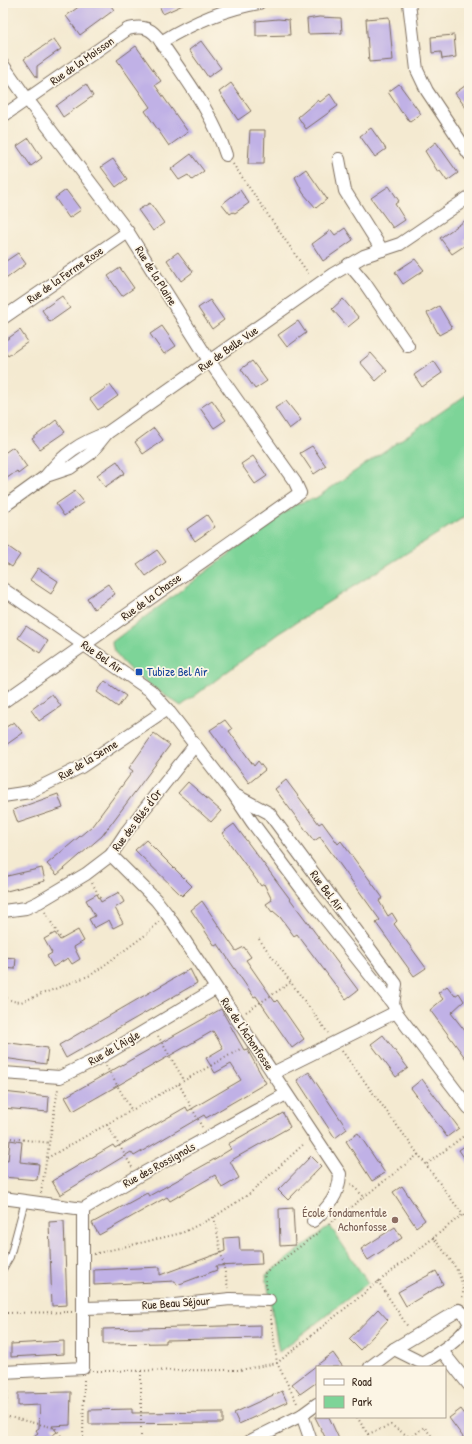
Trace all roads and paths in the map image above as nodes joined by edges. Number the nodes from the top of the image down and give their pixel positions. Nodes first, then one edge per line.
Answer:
1 (259, 3) edge
2 (409, 3) edge
3 (161, 42) junction
4 (3, 65) edge
5 (27, 99) junction
6 (3, 116) edge
7 (469, 154) edge
8 (226, 155) joint
9 (339, 159) dead end
10 (469, 197) edge
11 (128, 232) junction
12 (382, 250) junction
13 (349, 264) junction
14 (317, 286) junction
15 (3, 318) edge
16 (408, 346) dead end
17 (210, 362) junction
18 (300, 493) joint
19 (3, 507) edge
20 (3, 589) edge
21 (84, 645) junction
22 (3, 702) edge
23 (167, 709) junction
24 (195, 745) junction
25 (234, 795) junction
26 (3, 796) edge
27 (111, 854) junction
28 (92, 882) dead end
29 (102, 899) dead end
30 (3, 911) edge
31 (44, 911) dead end
32 (160, 920) dead end
33 (60, 937) dead end
34 (259, 939) dead end
35 (290, 982) junction
36 (216, 988) junction
37 (3, 996) edge
38 (394, 1008) junction
39 (237, 1018) junction
40 (152, 1026) junction
41 (253, 1041) junction
42 (334, 1041) junction
43 (101, 1057) junction
44 (3, 1073) edge
45 (273, 1073) junction
46 (60, 1078) junction
47 (185, 1080) junction
48 (178, 1084) junction
49 (286, 1094) junction
50 (469, 1108) edge
51 (132, 1110) junction
52 (107, 1125) junction
53 (469, 1132) edge
54 (315, 1133) junction
55 (3, 1137) edge
56 (209, 1138) junction
57 (50, 1143) junction
58 (420, 1154) junction
59 (47, 1158) junction
60 (426, 1164) junction
61 (340, 1174) junction
62 (138, 1176) junction
63 (363, 1196) junction
64 (3, 1198) edge
65 (25, 1201) junction
66 (40, 1203) junction
67 (83, 1209) junction
68 (463, 1214) junction
69 (214, 1217) junction
70 (469, 1223) edge
71 (317, 1226) joint
72 (326, 1226) dead end
73 (433, 1237) junction
74 (83, 1256) junction
75 (3, 1269) edge
76 (378, 1281) junction
77 (3, 1288) edge
78 (230, 1299) junction
79 (269, 1300) junction
80 (83, 1309) junction
81 (459, 1310) junction
82 (3, 1313) edge
83 (469, 1322) edge
84 (469, 1326) edge
85 (415, 1337) junction
86 (394, 1349) junction
87 (442, 1351) junction
88 (3, 1363) edge
89 (277, 1363) junction
90 (371, 1366) edge
91 (84, 1370) junction
92 (141, 1371) junction
93 (6, 1376) edge
94 (469, 1385) edge
95 (316, 1405) edge
96 (303, 1414) junction
97 (5, 1416) junction
98 (358, 1418) edge
99 (368, 1434) junction
100 (411, 1438) junction
101 (3, 1440) edge
102 (65, 1441) edge
103 (83, 1441) edge
104 (141, 1441) edge
105 (250, 1441) edge
106 (311, 1441) edge
107 (372, 1441) edge
108 (407, 1441) edge
109 (436, 1441) edge

1 - 3 street
2 - 7 street
3 - 5 street, Rue de la Moisson
3 - 8 street, Rue de la Moisson
4 - 5 street, Rue de la Plaine
5 - 6 street, Rue de la Moisson
5 - 11 street, Rue de la Plaine
8 - 14 path
9 - 12 street
10 - 12 street, Rue de Belle Vue
11 - 15 street, Rue de la Ferme Rose
11 - 17 street, Rue de la Plaine
12 - 13 street, Rue de Belle Vue
13 - 14 street, Rue de Belle Vue
13 - 16 street
14 - 17 street, Rue de Belle Vue
17 - 18 street, Rue de la Plaine
17 - 19 street, Rue de Belle Vue
18 - 21 street, Rue de la Chasse
20 - 21 street, Rue Bel Air
21 - 22 street, Rue de la Chasse
21 - 23 street, Rue Bel Air
23 - 24 street, Rue Bel Air
23 - 26 street, Rue de la Senne
24 - 25 street, Rue Bel Air
24 - 27 street, Rue des Blés d'Or
25 - 38 street, Rue Bel Air
25 - 38 street, Rue Bel Air
27 - 30 street, Rue des Blés d'Or
27 - 36 street, Rue de l'Achonfosse
28 - 29 path
31 - 33 path
32 - 37 path
34 - 35 path
35 - 39 path
35 - 42 path
36 - 39 street, Rue de l'Achonfosse
36 - 40 street, Rue de l'Aigle
38 - 42 street
38 - 50 street, Rue Bel Air
39 - 41 street, Rue de l'Achonfosse
40 - 43 street, Rue de l'Aigle
40 - 47 path
41 - 45 street, Rue de l'Achonfosse
41 - 47 path
42 - 45 street
42 - 58 path
43 - 46 street, Rue de l'Aigle
43 - 51 path
44 - 46 street
45 - 49 street, Rue de l'Achonfosse
46 - 57 path
47 - 48 path
48 - 51 path
48 - 56 path
49 - 54 street, Rue de l'Achonfosse
49 - 56 street, Rue des Rossignols
51 - 52 path
52 - 59 path
52 - 62 path
53 - 60 path
54 - 61 street, Rue de l'Achonfosse
54 - 69 path
55 - 57 path
56 - 62 street, Rue des Rossignols
57 - 59 path
58 - 60 path
58 - 63 path
59 - 66 path
60 - 68 path
61 - 63 path
61 - 71 street
62 - 67 street, Rue des Rossignols
63 - 72 path
64 - 65 street
65 - 66 street
65 - 75 lane
66 - 67 street
67 - 74 street
68 - 70 path
68 - 73 path
69 - 74 path
69 - 78 path
71 - 79 path
73 - 76 path
73 - 81 path
74 - 80 street
75 - 77 path
76 - 85 path
76 - 89 path
77 - 82 path
78 - 79 street, Rue Beau Séjour
78 - 80 street, Rue Beau Séjour
79 - 89 path
80 - 82 path
80 - 91 street
81 - 83 street
81 - 85 street
82 - 88 path
84 - 87 street
85 - 86 street
86 - 87 street
86 - 90 street
87 - 94 street
89 - 92 path
89 - 96 path
91 - 92 path
91 - 93 street
91 - 103 path
92 - 104 path
93 - 97 path
95 - 96 street
96 - 105 street
96 - 106 street
97 - 101 path
97 - 102 path
98 - 99 path
99 - 100 path
99 - 107 path
100 - 108 path
100 - 109 path

